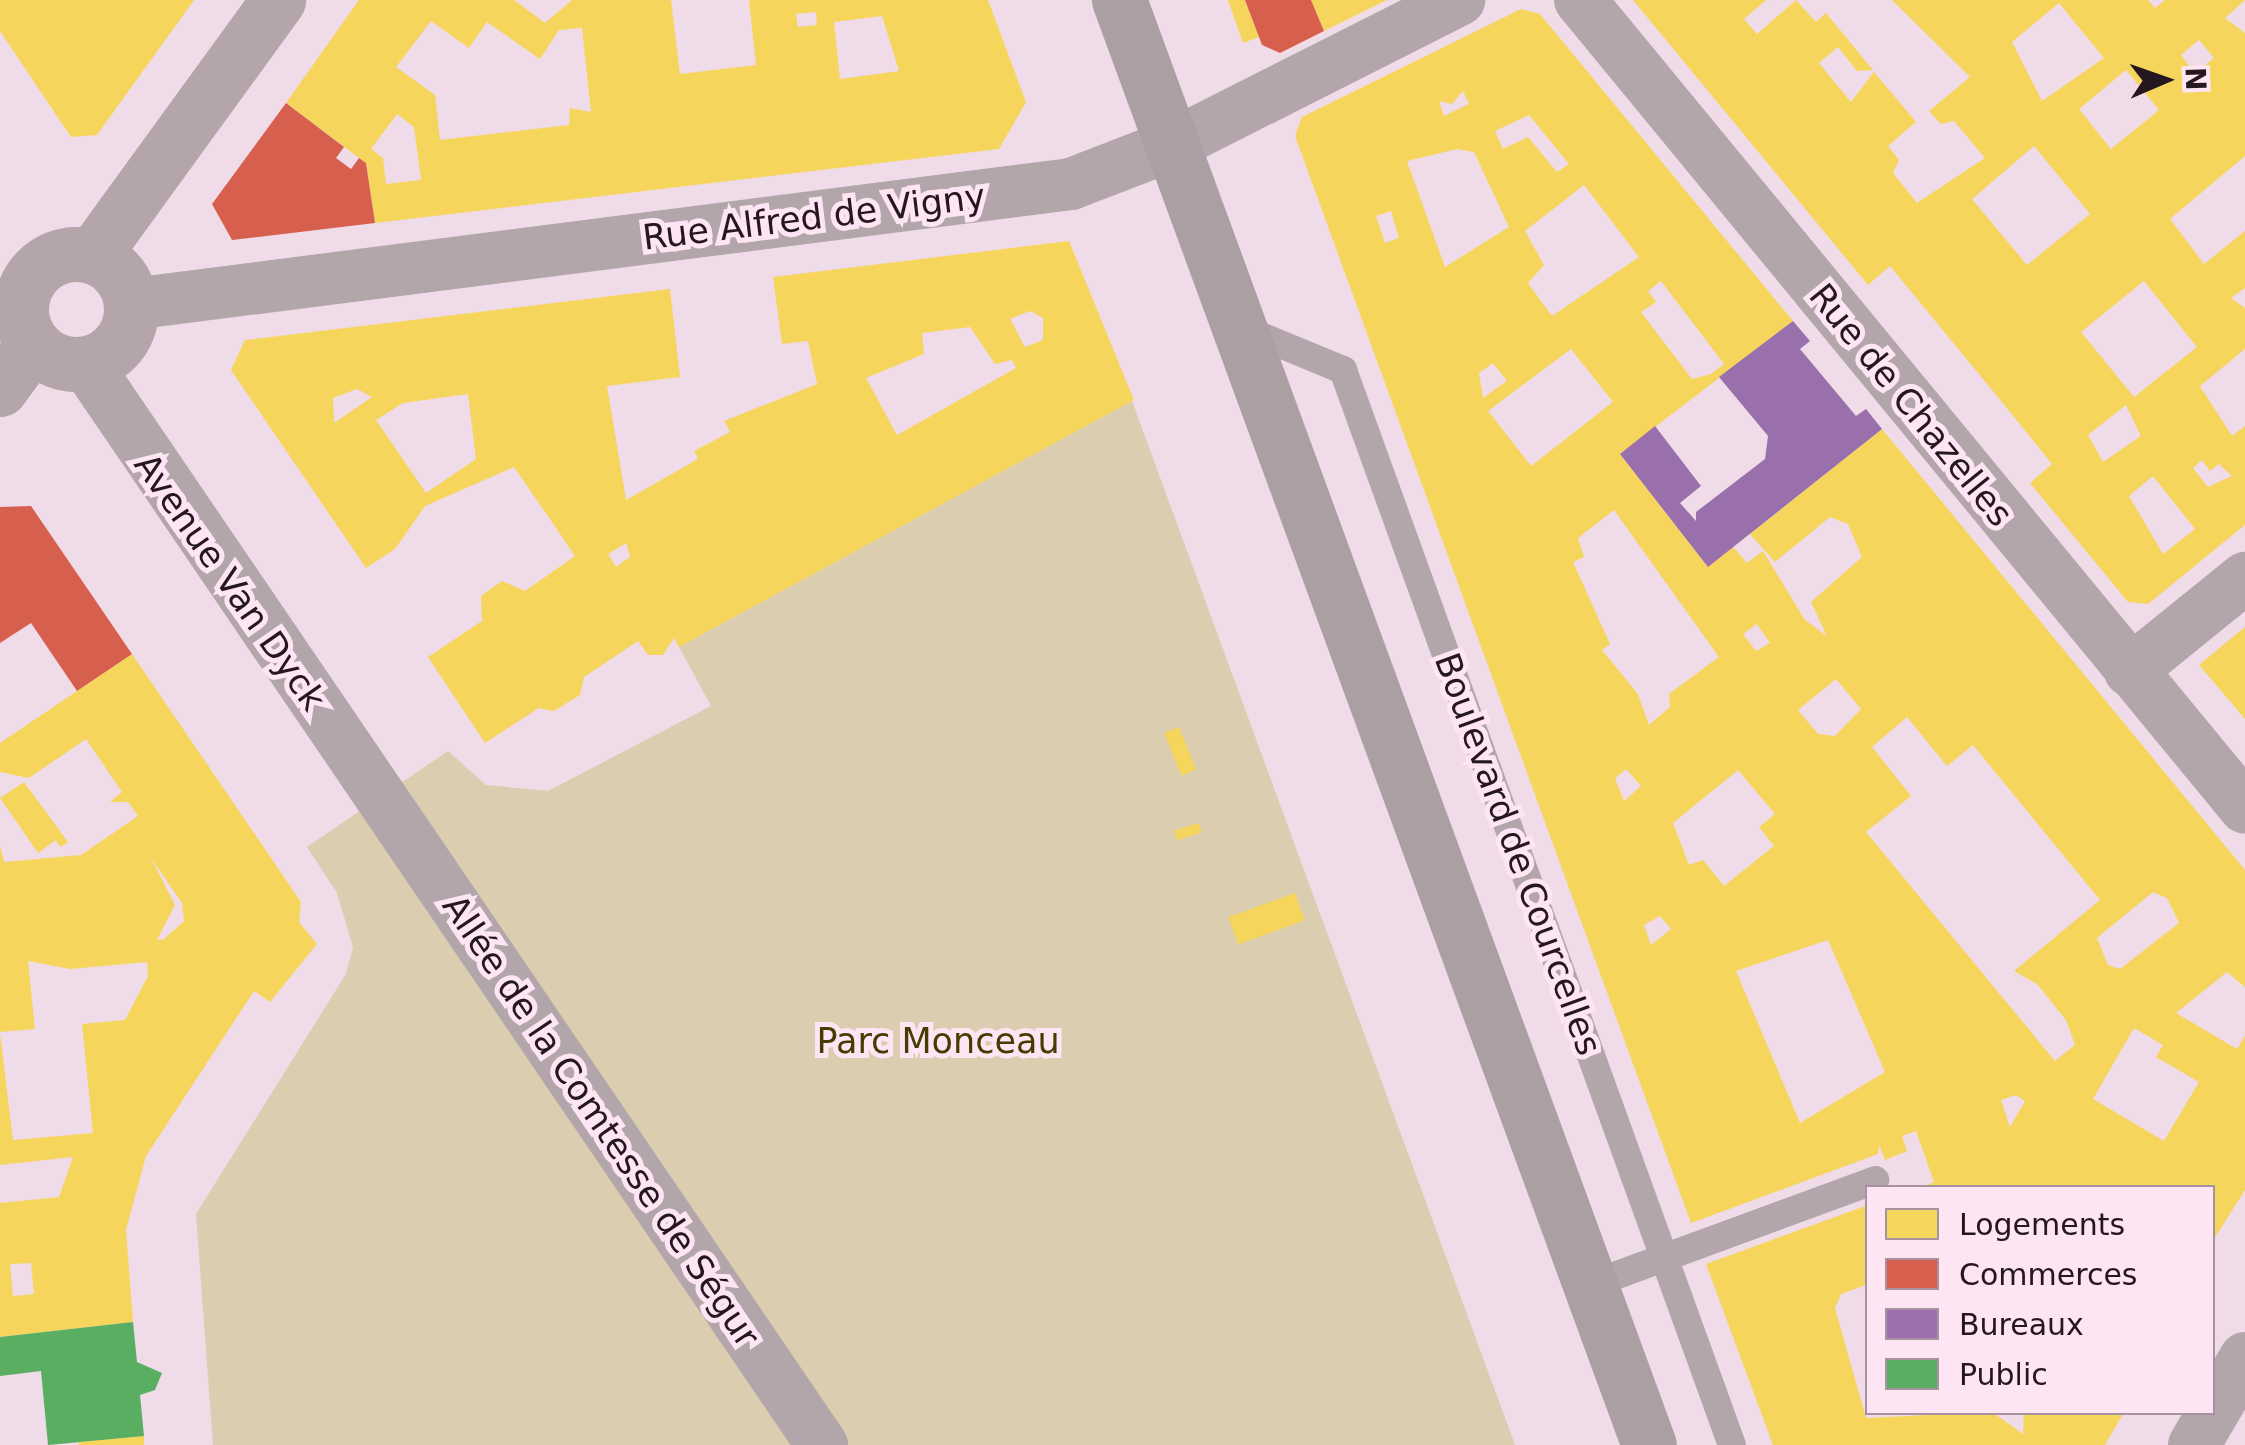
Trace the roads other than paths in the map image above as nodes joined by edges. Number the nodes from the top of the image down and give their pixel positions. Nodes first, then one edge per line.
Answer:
1 (278, 0) edge
2 (1119, 0) edge
3 (1459, 0) edge
4 (1580, 0) edge
5 (1172, 144) junction
6 (93, 255) junction
7 (12, 268) edge
8 (132, 304) junction
9 (1238, 327) junction
10 (33, 344) junction
11 (86, 364) junction
12 (0, 389) edge
13 (2245, 578) edge
14 (2130, 671) junction
15 (379, 798) joint
16 (2245, 808) edge
17 (1875, 1180) dead end
18 (1664, 1258) junction
19 (1590, 1285) junction
20 (2245, 1358) edge
21 (2215, 1409) edge
22 (2212, 1415) edge
23 (822, 1445) edge
24 (1649, 1445) edge
25 (1732, 1445) edge
26 (2194, 1445) edge

1 - 6 street
2 - 5 main road
3 - 5 street, Rue Alfred de Vigny
4 - 14 street, Rue de Chazelles
5 - 8 street, Rue Alfred de Vigny
5 - 9 main road
6 - 7 street
6 - 8 street
7 - 10 street
8 - 11 street
9 - 18 lane, Boulevard de Courcelles
9 - 19 main road
10 - 11 street
10 - 12 street
11 - 15 street, Avenue Van Dyck
13 - 14 street
14 - 16 street, Rue de Chazelles
15 - 23 street, Allée de la Comtesse de Ségur
17 - 18 lane
18 - 19 lane
18 - 25 lane, Boulevard de Courcelles
19 - 24 main road
20 - 21 street
22 - 26 street

